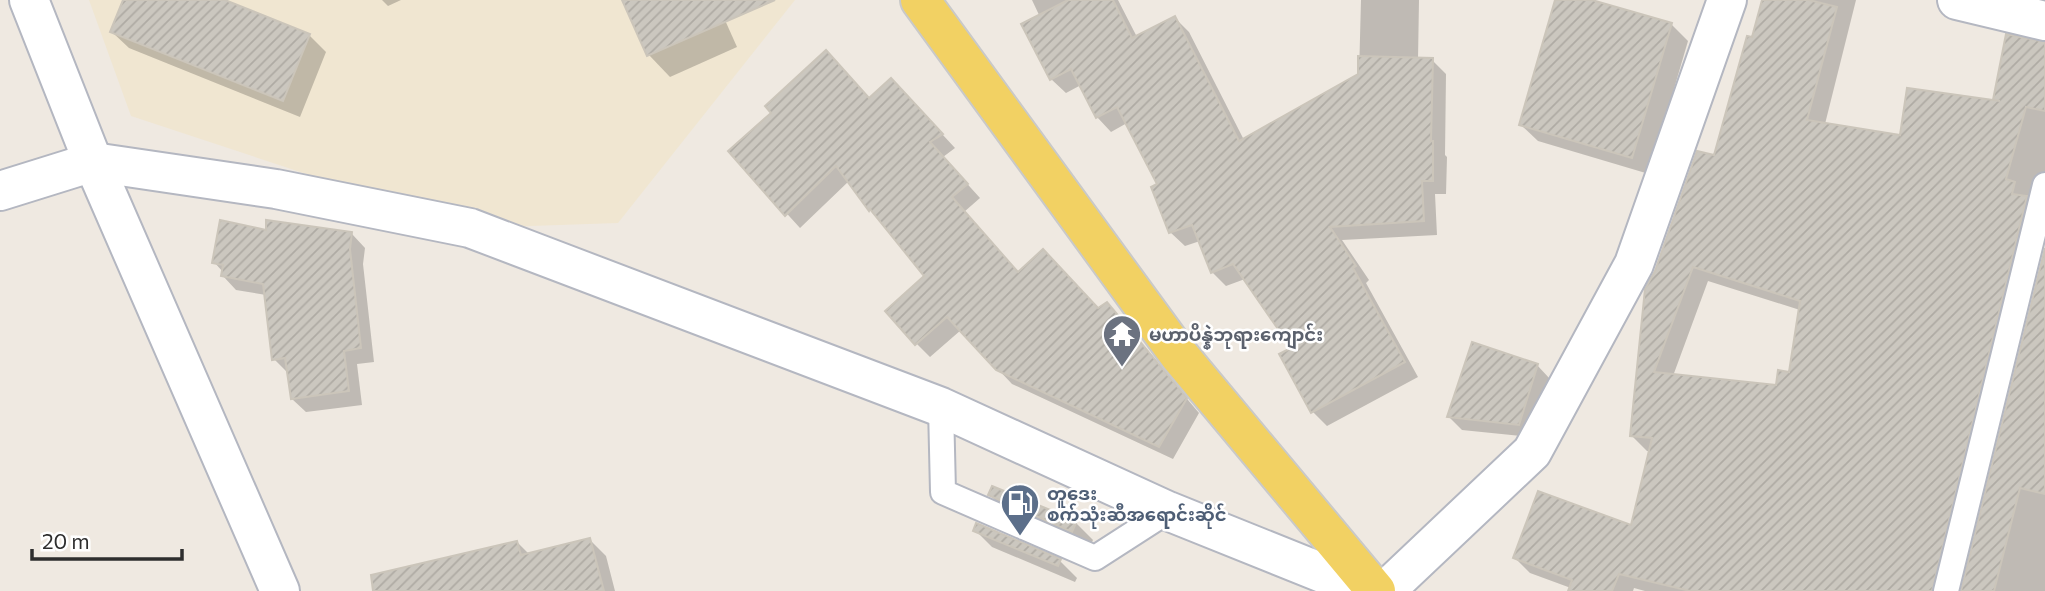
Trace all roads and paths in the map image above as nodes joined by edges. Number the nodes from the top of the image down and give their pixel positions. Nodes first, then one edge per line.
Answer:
1 (29, 0) edge
2 (920, 0) edge
3 (1727, 0) edge
4 (1957, 0) edge
5 (2045, 21) edge
6 (93, 162) junction
7 (2045, 185) edge
8 (0, 191) edge
9 (941, 407) junction
10 (1168, 511) junction
11 (280, 591) edge
12 (1367, 591) edge
13 (1376, 591) edge
14 (1385, 591) edge
15 (1946, 591) edge

1 - 6 street
2 - 13 main road
3 - 14 street
4 - 5 street
6 - 8 street
6 - 9 street
6 - 11 street
7 - 15 lane
9 - 10 street
9 - 10 lane
10 - 12 street

